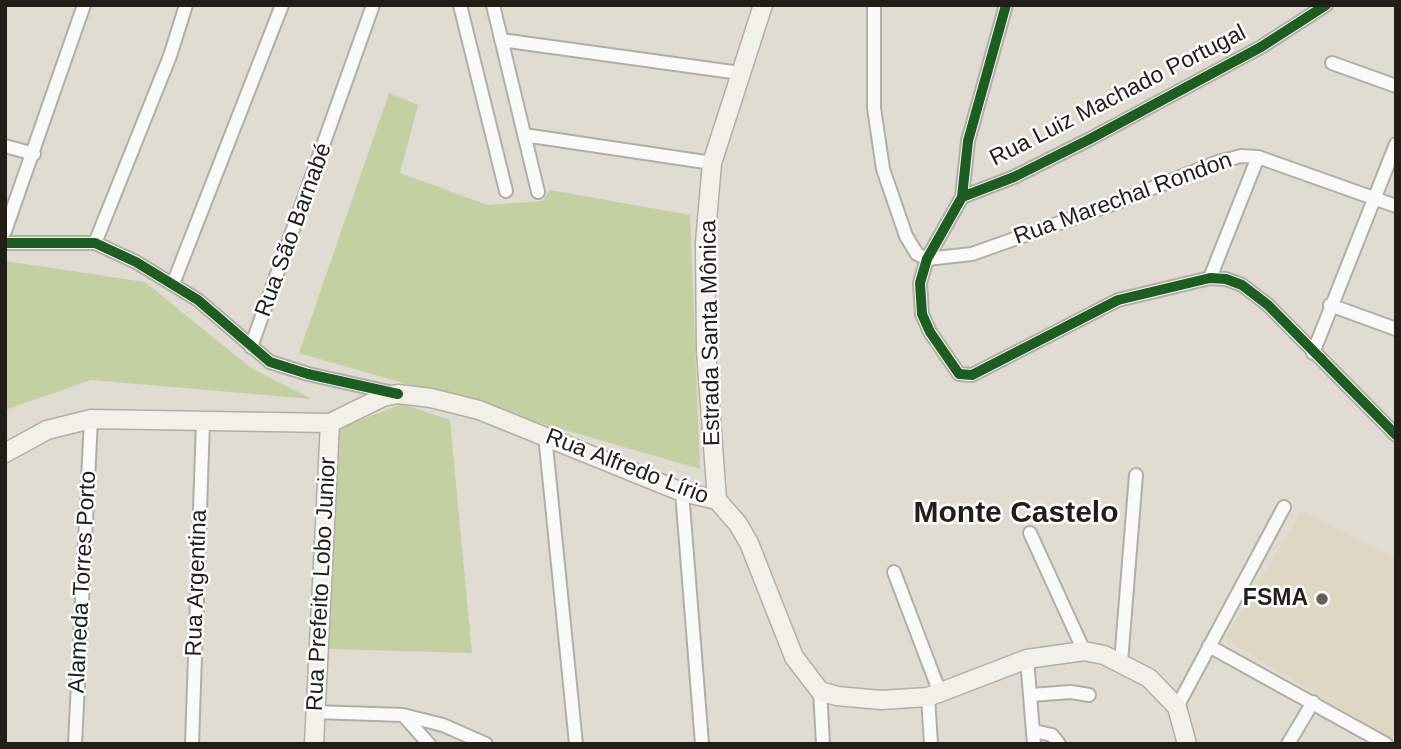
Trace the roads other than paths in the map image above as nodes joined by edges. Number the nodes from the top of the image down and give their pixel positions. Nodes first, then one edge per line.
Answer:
1 (84, 5) edge
2 (186, 5) edge
3 (282, 5) edge
4 (373, 5) edge
5 (460, 5) edge
6 (493, 5) edge
7 (874, 5) edge
8 (1006, 5) edge
9 (1326, 5) edge
10 (758, 9) edge
11 (501, 40) junction
12 (1332, 63) dead end
13 (740, 73) junction
14 (1396, 86) edge
15 (524, 135) junction
16 (1396, 144) edge
17 (5, 146) edge
18 (34, 153) junction
19 (1258, 157) junction
20 (712, 163) junction
21 (506, 191) dead end
22 (538, 192) dead end
23 (962, 197) junction
24 (1374, 198) junction
25 (1396, 206) edge
26 (5, 231) edge
27 (5, 243) edge
28 (95, 243) junction
29 (927, 259) junction
30 (1210, 278) junction
31 (173, 284) junction
32 (1331, 305) junction
33 (1396, 329) edge
34 (251, 347) junction
35 (1314, 353) junction
36 (398, 394) junction
37 (91, 419) junction
38 (203, 422) junction
39 (330, 424) junction
40 (545, 435) junction
41 (1396, 435) edge
42 (5, 453) edge
43 (1136, 475) dead end
44 (682, 492) junction
45 (717, 500) junction
46 (1284, 508) dead end
47 (1030, 533) dead end
48 (894, 572) dead end
49 (1209, 646) junction
50 (1084, 651) junction
51 (1027, 659) junction
52 (1121, 662) junction
53 (820, 691) junction
54 (934, 695) junction
55 (1031, 695) junction
56 (1089, 695) dead end
57 (1313, 702) junction
58 (1177, 707) junction
59 (314, 712) junction
60 (403, 715) junction
61 (1034, 737) edge
62 (75, 744) edge
63 (192, 744) edge
64 (314, 744) edge
65 (429, 744) edge
66 (486, 744) edge
67 (576, 744) edge
68 (702, 744) edge
69 (823, 744) edge
70 (931, 744) edge
71 (1059, 744) edge
72 (1187, 744) edge
73 (1288, 744) edge
74 (1386, 744) edge

1 - 18 street
2 - 28 street
3 - 31 street
4 - 34 street, Rua São Barnabé
5 - 21 street
6 - 11 street
7 - 29 street
8 - 23 street
9 - 23 street, Rua Luiz Machado Portugal
10 - 13 main road, Estrada Santa Mônica
11 - 13 street
11 - 15 street
12 - 14 street
13 - 20 main road, Estrada Santa Mônica
15 - 20 street
15 - 22 street
16 - 24 street
17 - 18 street
18 - 26 street
19 - 24 street, Rua Marechal Rondon
19 - 29 street, Rua Marechal Rondon
19 - 30 street
20 - 45 main road, Estrada Santa Mônica
23 - 29 street
24 - 25 street, Rua Marechal Rondon
24 - 32 street
27 - 28 street
28 - 31 street
29 - 30 street
30 - 35 street
31 - 34 street
32 - 33 street
32 - 35 street
34 - 36 street, Rua São Barnabé
35 - 41 street
36 - 39 main road
36 - 40 main road, Rua Alfredo Lírio
37 - 38 main road
37 - 42 main road
37 - 62 street, Alameda Torres Porto
38 - 39 main road
38 - 63 street, Rua Argentina
39 - 59 main road, Rua Prefeito Lobo Junior
40 - 44 main road, Rua Alfredo Lírio
40 - 67 street
43 - 52 street
44 - 45 main road, Rua Alfredo Lírio
44 - 68 street
45 - 53 main road, Rua Alfredo Lírio
46 - 49 street
47 - 50 street
48 - 54 street
49 - 57 street
49 - 58 street
50 - 51 main road
50 - 52 main road
51 - 54 main road
51 - 55 street
52 - 58 main road
53 - 54 main road
53 - 69 street
54 - 70 street
55 - 56 street
55 - 61 street
57 - 73 street
57 - 74 street
58 - 72 main road
59 - 60 street
59 - 64 main road, Rua Prefeito Lobo Junior
60 - 65 street
60 - 66 street
61 - 71 street

